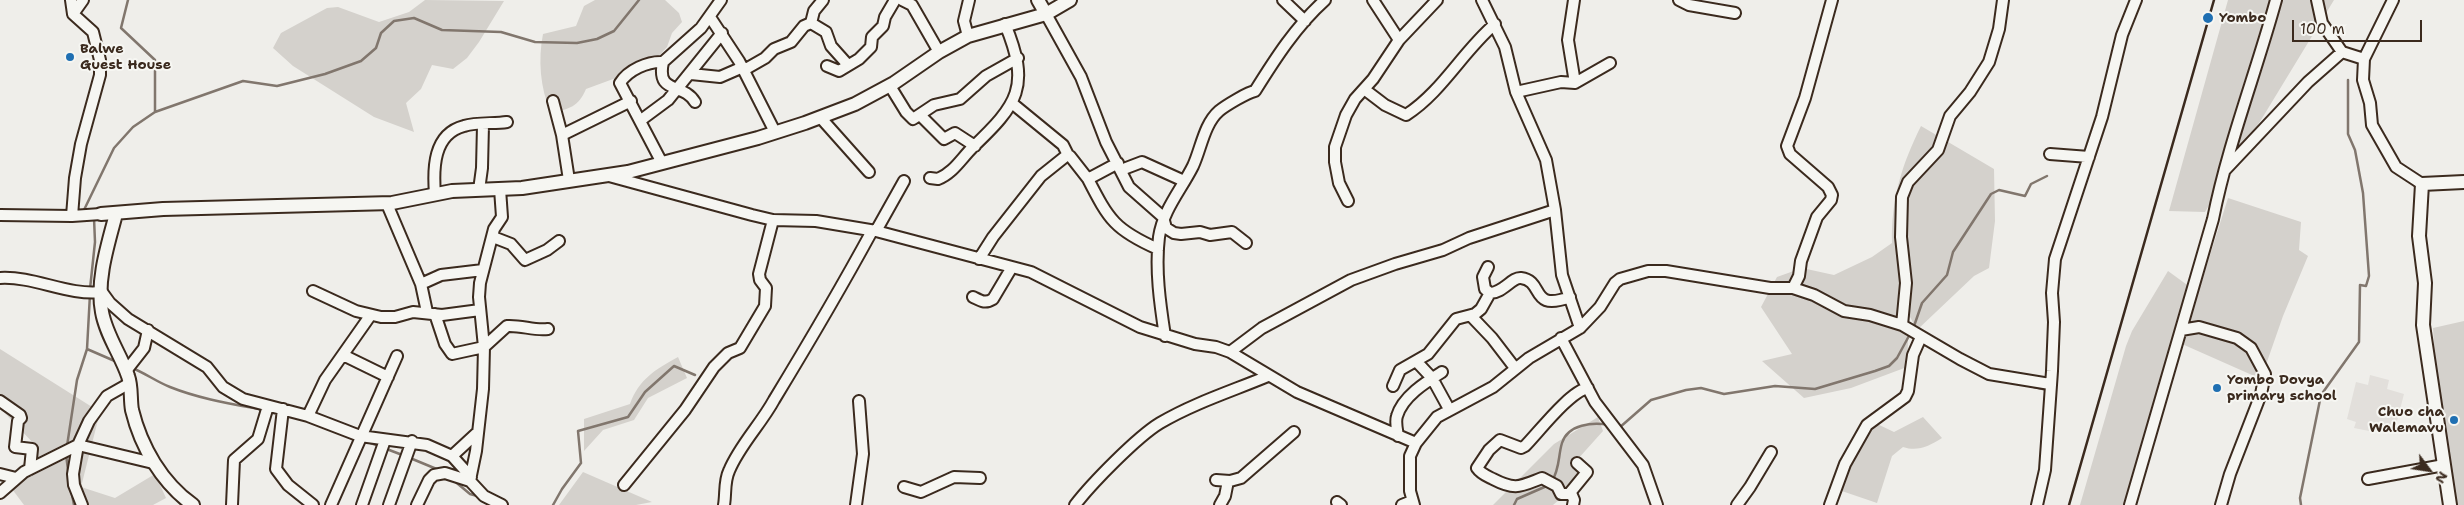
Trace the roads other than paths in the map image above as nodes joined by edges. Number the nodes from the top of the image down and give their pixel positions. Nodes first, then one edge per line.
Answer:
1 (71, 0) edge
2 (83, 0) edge
3 (721, 0) edge
4 (823, 0) edge
5 (896, 0) edge
6 (902, 0) edge
7 (969, 0) edge
8 (1038, 0) edge
9 (1070, 0) edge
10 (1283, 0) edge
11 (1325, 0) edge
12 (1373, 0) edge
13 (1437, 0) edge
14 (1482, 0) edge
15 (1574, 0) edge
16 (1679, 0) edge
17 (1832, 0) edge
18 (2003, 0) edge
19 (2136, 0) edge
20 (2276, 0) edge
21 (2317, 0) edge
22 (2393, 0) edge
23 (1735, 13) dead end
24 (73, 14) junction
25 (1046, 14) junction
26 (710, 18) junction
27 (1305, 21) junction
28 (811, 23) junction
29 (1005, 24) junction
30 (1494, 24) junction
31 (722, 33) junction
32 (968, 36) junction
33 (1399, 40) junction
34 (939, 52) junction
35 (2342, 52) junction
36 (1018, 58) junction
37 (2364, 59) junction
38 (663, 62) junction
39 (1610, 63) dead end
40 (848, 65) junction
41 (827, 66) dead end
42 (743, 69) junction
43 (691, 74) junction
44 (1575, 83) junction
45 (890, 86) junction
46 (1364, 89) junction
47 (677, 90) junction
48 (1516, 92) junction
49 (552, 101) dead end
50 (631, 101) junction
51 (695, 102) dead end
52 (1013, 104) junction
53 (920, 115) junction
54 (820, 117) junction
55 (641, 120) junction
56 (507, 122) dead end
57 (483, 125) junction
58 (775, 132) junction
59 (562, 135) junction
60 (975, 146) junction
61 (2050, 154) dead end
62 (1068, 155) junction
63 (2089, 157) junction
64 (662, 163) junction
65 (1119, 167) junction
66 (869, 172) dead end
67 (2222, 173) junction
68 (606, 175) junction
69 (930, 178) dead end
70 (1088, 179) junction
71 (569, 180) junction
72 (904, 181) dead end
73 (1184, 181) junction
74 (2464, 182) edge
75 (2422, 184) junction
76 (500, 189) junction
77 (479, 190) junction
78 (436, 194) junction
79 (1348, 201) dead end
80 (387, 204) junction
81 (1555, 210) junction
82 (101, 214) joint
83 (116, 214) junction
84 (0, 215) edge
85 (72, 216) junction
86 (1163, 217) junction
87 (773, 220) junction
88 (874, 231) junction
89 (492, 237) junction
90 (559, 240) dead end
91 (1246, 243) dead end
92 (1158, 249) junction
93 (979, 259) junction
94 (1012, 267) junction
95 (1488, 267) dead end
96 (482, 270) junction
97 (0, 278) edge
98 (421, 284) junction
99 (1792, 288) junction
100 (313, 291) dead end
101 (102, 292) junction
102 (1490, 293) junction
103 (973, 297) dead end
104 (1570, 297) junction
105 (480, 310) junction
106 (431, 313) junction
107 (370, 316) junction
108 (1470, 316) junction
109 (1902, 325) junction
110 (1580, 328) junction
111 (148, 330) junction
112 (548, 330) dead end
113 (2181, 330) junction
114 (1164, 336) junction
115 (1921, 337) junction
116 (1561, 338) junction
117 (484, 347) junction
118 (1230, 352) junction
119 (343, 355) junction
120 (397, 356) dead end
121 (1416, 361) junction
122 (1515, 368) junction
123 (1442, 372) dead end
124 (1268, 376) junction
125 (128, 377) junction
126 (388, 377) junction
127 (1432, 378) junction
128 (2050, 384) junction
129 (1393, 386) dead end
130 (1588, 388) junction
131 (0, 401) edge
132 (859, 401) dead end
133 (268, 406) junction
134 (283, 409) junction
135 (1450, 409) junction
136 (308, 416) junction
137 (478, 432) junction
138 (1294, 432) dead end
139 (360, 436) junction
140 (1398, 436) junction
141 (385, 440) junction
142 (412, 441) junction
143 (1416, 443) junction
144 (78, 445) junction
145 (1771, 452) dead end
146 (452, 456) junction
147 (153, 463) junction
148 (1577, 463) dead end
149 (2444, 465) junction
150 (30, 469) junction
151 (0, 474) edge
152 (16, 478) junction
153 (980, 478) dead end
154 (470, 479) junction
155 (2368, 479) dead end
156 (1216, 480) dead end
157 (1228, 481) junction
158 (624, 485) dead end
159 (904, 486) dead end
160 (1571, 493) junction
161 (0, 494) edge
162 (1409, 504) edge
163 (82, 505) edge
164 (193, 505) edge
165 (232, 505) edge
166 (313, 505) edge
167 (331, 505) edge
168 (362, 505) edge
169 (389, 505) edge
170 (417, 505) edge
171 (502, 505) edge
172 (724, 505) edge
173 (856, 505) edge
174 (1075, 505) edge
175 (1220, 505) edge
176 (1573, 505) edge
177 (1658, 505) edge
178 (1737, 505) edge
179 (1830, 505) edge
180 (2037, 505) edge
181 (2130, 505) edge
182 (2221, 505) edge
183 (2450, 505) edge

1 - 24 street
2 - 24 street
3 - 26 street
4 - 28 street
5 - 40 street
6 - 34 street
7 - 32 street
8 - 25 street
9 - 25 street
10 - 27 street
11 - 27 street
12 - 33 street
13 - 33 street
14 - 30 street
15 - 44 street
16 - 23 street
17 - 99 street
18 - 109 street
19 - 63 street
20 - 67 street
21 - 35 street
22 - 37 street
24 - 85 street
25 - 29 street
25 - 65 street
26 - 31 street
26 - 38 street
27 - 73 street
28 - 40 street
28 - 42 street
29 - 32 street
29 - 36 street
30 - 46 street
30 - 48 street
31 - 42 street
31 - 43 street
32 - 34 street
33 - 46 street
34 - 45 street
35 - 37 street
35 - 67 street
36 - 52 street
36 - 53 street
37 - 75 street
38 - 47 street
38 - 50 street
39 - 44 street
40 - 41 street
42 - 43 street
42 - 58 street
43 - 47 street
44 - 48 street
45 - 53 street
45 - 54 street
46 - 79 street
47 - 51 street
47 - 55 street
48 - 81 street
49 - 59 street
50 - 55 street
50 - 59 street
52 - 60 street
52 - 62 street
53 - 60 street
54 - 58 street
54 - 66 street
55 - 64 street
56 - 57 street
57 - 77 street
57 - 78 street
58 - 64 street
59 - 71 street
60 - 69 street
61 - 63 street
62 - 70 street
62 - 93 street
63 - 128 street
64 - 68 street
65 - 70 street
65 - 73 street
65 - 86 street
67 - 113 street
68 - 71 street
68 - 87 street
70 - 92 street
71 - 76 street
72 - 88 street
73 - 86 street
74 - 75 street
75 - 149 street
76 - 77 street
76 - 89 street
77 - 78 street
78 - 80 street
80 - 83 street
80 - 98 street
81 - 104 street
81 - 118 street
82 - 83 street
82 - 85 street
83 - 101 street
84 - 85 street
86 - 91 street
86 - 92 street
87 - 88 street
87 - 158 street
88 - 93 street
88 - 172 street
89 - 90 street
89 - 96 street
92 - 114 street
93 - 94 street
94 - 103 street
94 - 114 street
95 - 102 street
96 - 98 street
96 - 105 street
97 - 101 street
98 - 106 street
99 - 109 street
99 - 110 street
100 - 107 street
101 - 111 street
101 - 125 street
102 - 104 street
102 - 108 street
104 - 110 street
105 - 106 street
105 - 117 street
106 - 107 street
106 - 117 street
107 - 119 street
108 - 121 street
108 - 122 street
109 - 115 street
110 - 116 street
111 - 125 street
111 - 133 street
112 - 117 street
113 - 181 street
113 - 182 street
114 - 118 street
115 - 128 street
115 - 179 street
116 - 122 street
116 - 130 street
117 - 137 street
118 - 124 street
119 - 126 street
119 - 136 street
120 - 126 street
121 - 127 street
121 - 129 street
122 - 135 street
123 - 127 street
124 - 140 street
124 - 174 street
125 - 144 street
125 - 147 street
126 - 139 street
127 - 135 street
127 - 140 street
128 - 180 street
130 - 160 street
130 - 177 street
131 - 150 street
132 - 173 street
133 - 134 street
133 - 165 street
134 - 136 street
134 - 166 street
135 - 143 street
136 - 139 street
137 - 146 street
137 - 154 street
138 - 157 street
139 - 141 street
139 - 167 street
140 - 143 street
141 - 142 street
141 - 168 street
142 - 146 street
142 - 169 street
143 - 162 street
144 - 147 street
144 - 150 street
144 - 163 street
145 - 178 street
146 - 154 street
147 - 164 street
148 - 160 street
149 - 155 street
149 - 183 street
150 - 152 street
151 - 152 street
152 - 161 street
153 - 159 street
154 - 170 street
154 - 171 street
156 - 157 street
157 - 175 street
160 - 176 street

